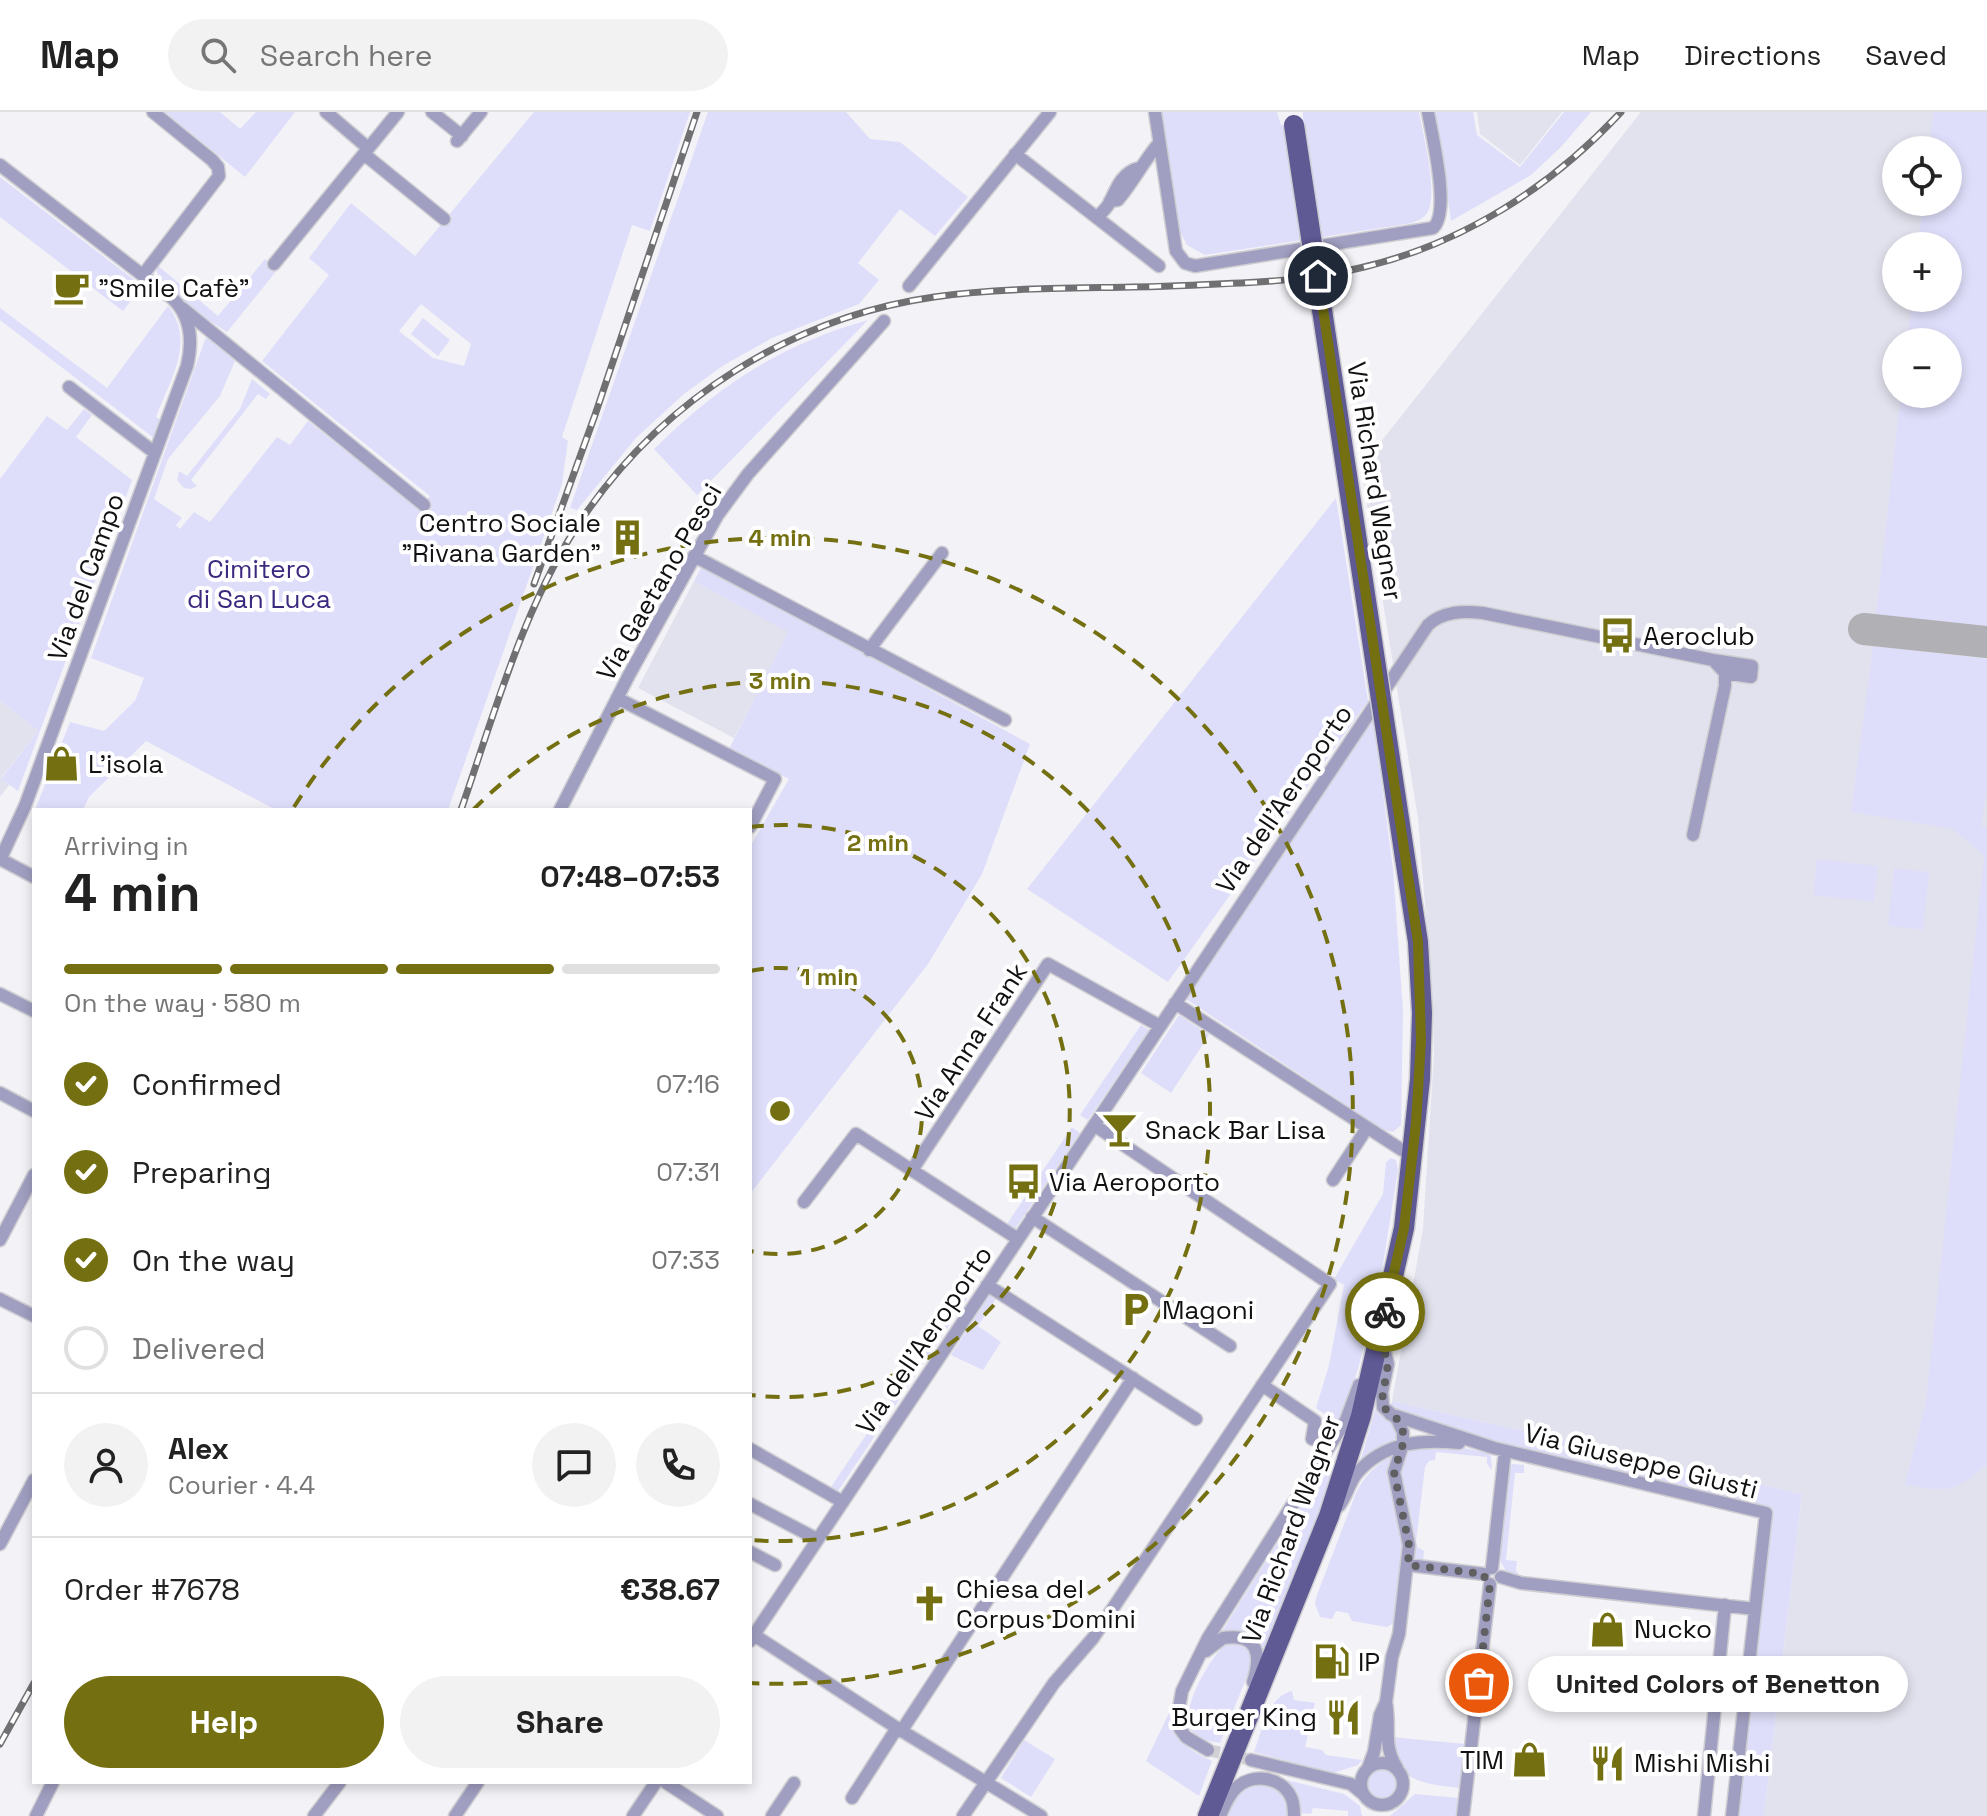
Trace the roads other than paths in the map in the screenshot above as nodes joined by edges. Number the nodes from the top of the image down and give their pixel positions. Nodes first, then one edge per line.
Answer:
1 (153, 112) edge
2 (326, 112) edge
3 (398, 112) edge
4 (432, 112) edge
5 (481, 112) edge
6 (1050, 112) edge
7 (1155, 112) edge
8 (1428, 112) edge
9 (1292, 115) edge
10 (1159, 143) junction
11 (366, 151) junction
12 (1015, 154) junction
13 (0, 165) edge
14 (1097, 218) junction
15 (444, 219) dead end
16 (274, 264) dead end
17 (1159, 266) dead end
18 (143, 275) junction
19 (909, 286) dead end
20 (180, 306) junction
21 (884, 321) dead end
22 (69, 387) dead end
23 (155, 453) junction
24 (424, 505) dead end
25 (942, 553) dead end
26 (694, 556) junction
27 (869, 650) junction
28 (1713, 660) junction
29 (1725, 673) junction
30 (617, 698) junction
31 (1005, 720) dead end
32 (561, 808) edge
33 (752, 823) edge
34 (1693, 835) dead end
35 (1405, 858) junction
36 (0, 860) edge
37 (32, 876) edge
38 (0, 994) edge
39 (1175, 1003) junction
40 (32, 1010) edge
41 (1160, 1026) junction
42 (0, 1093) edge
43 (32, 1110) edge
44 (1094, 1125) junction
45 (1367, 1128) junction
46 (1402, 1150) junction
47 (912, 1170) junction
48 (32, 1179) edge
49 (1333, 1180) dead end
50 (804, 1202) dead end
51 (1032, 1217) junction
52 (1018, 1239) junction
53 (0, 1240) edge
54 (1396, 1252) junction
55 (987, 1285) junction
56 (0, 1299) edge
57 (32, 1315) edge
58 (1381, 1328) junction
59 (1230, 1346) dead end
60 (1133, 1378) junction
61 (1262, 1385) junction
62 (1390, 1414) junction
63 (1196, 1419) dead end
64 (1312, 1439) dead end
65 (1403, 1444) junction
66 (1500, 1449) junction
67 (752, 1450) edge
68 (32, 1484) edge
69 (843, 1502) junction
70 (752, 1505) edge
71 (1329, 1516) junction
72 (817, 1539) junction
73 (0, 1544) edge
74 (752, 1553) edge
75 (775, 1565) dead end
76 (1408, 1565) junction
77 (1492, 1576) junction
78 (1725, 1605) junction
79 (1755, 1609) junction
80 (752, 1638) edge
81 (1194, 1666) junction
82 (1386, 1702) junction
83 (899, 1729) junction
84 (1237, 1743) junction
85 (1208, 1750) tunnel mouth
86 (1251, 1760) tunnel mouth
87 (1397, 1768) junction
88 (1367, 1770) junction
89 (1331, 1780) junction
90 (986, 1781) junction
91 (794, 1783) dead end
92 (52, 1784) edge
93 (338, 1784) edge
94 (477, 1784) edge
95 (655, 1784) edge
96 (668, 1784) edge
97 (852, 1798) dead end
98 (1366, 1798) junction
99 (1391, 1804) junction
100 (36, 1816) edge
101 (314, 1816) edge
102 (455, 1816) edge
103 (633, 1816) edge
104 (717, 1816) edge
105 (772, 1816) edge
106 (963, 1816) edge
107 (1041, 1816) edge
108 (1208, 1816) edge
109 (1220, 1816) edge
110 (1294, 1816) edge
111 (1371, 1816) edge
112 (1380, 1816) edge
113 (1463, 1816) edge
114 (1704, 1816) edge
115 (1732, 1816) edge

1 - 18 street
2 - 11 street
3 - 11 street
4 - 5 street
6 - 12 street
7 - 10 street
8 - 10 street
9 - 35 main road, Via Richard Wagner, bridge
10 - 14 street
11 - 15 street
11 - 16 street
12 - 14 street
12 - 19 street
13 - 18 street
14 - 17 street
18 - 20 street
20 - 23 street, Via del Campo
20 - 24 street
21 - 26 street, Via Gaetano Pesci
22 - 23 street
23 - 36 street, Via del Campo
25 - 27 street
26 - 27 street
26 - 30 street, Via Gaetano Pesci
27 - 31 street
28 - 29 street
28 - 29 street, Via dell'Aeroporto
28 - 39 street, Via dell'Aeroporto
29 - 34 street
30 - 32 street, Via Gaetano Pesci
30 - 33 street
35 - 46 main road, Via Richard Wagner
35 - 54 main road, Via Richard Wagner
36 - 37 street
38 - 40 street
39 - 41 street, Via dell'Aeroporto
39 - 45 street
41 - 44 street, Via dell'Aeroporto
41 - 47 street, Via Anna Frank
42 - 43 street
44 - 51 street, Via dell'Aeroporto
44 - 61 street
45 - 46 street
45 - 49 street
46 - 54 main road, Via Richard Wagner
47 - 50 street
47 - 52 street
48 - 53 street
51 - 52 street, Via dell'Aeroporto
51 - 59 street
52 - 55 street, Via dell'Aeroporto
54 - 58 main road, Via Richard Wagner
55 - 60 street
55 - 69 street, Via dell'Aeroporto
56 - 57 street
58 - 62 street
58 - 71 main road, Via Richard Wagner
58 - 81 street
60 - 63 street
60 - 83 street
61 - 64 street
61 - 90 street
62 - 65 street
62 - 66 street, Via Giuseppe Giusti
65 - 66 street, Via Giuseppe Giusti
65 - 71 street, Via Giuseppe Giusti
65 - 76 street
66 - 77 street, Via Giuseppe Giusti
66 - 79 street, Via Giuseppe Giusti
67 - 69 street
68 - 73 street
69 - 72 street, Via dell'Aeroporto
70 - 72 street
71 - 84 main road, Via Richard Wagner
72 - 80 street, Via dell'Aeroporto
74 - 75 street
76 - 77 street
76 - 82 street
77 - 78 street
77 - 113 street, Via Giuseppe Giusti
78 - 79 street
78 - 114 street
79 - 115 street, Via Giuseppe Giusti
80 - 83 street
81 - 84 street
81 - 85 street
82 - 87 street
82 - 88 street
83 - 90 street
83 - 97 street
84 - 108 main road, Via Richard Wagner
86 - 89 street
87 - 88 street
87 - 99 street
88 - 89 street
88 - 98 street
89 - 98 street
90 - 106 street
90 - 107 street
91 - 105 street
92 - 100 street
93 - 101 street
94 - 102 street
95 - 103 street
96 - 104 street
98 - 99 street
98 - 111 street
99 - 112 street
109 - 110 street

